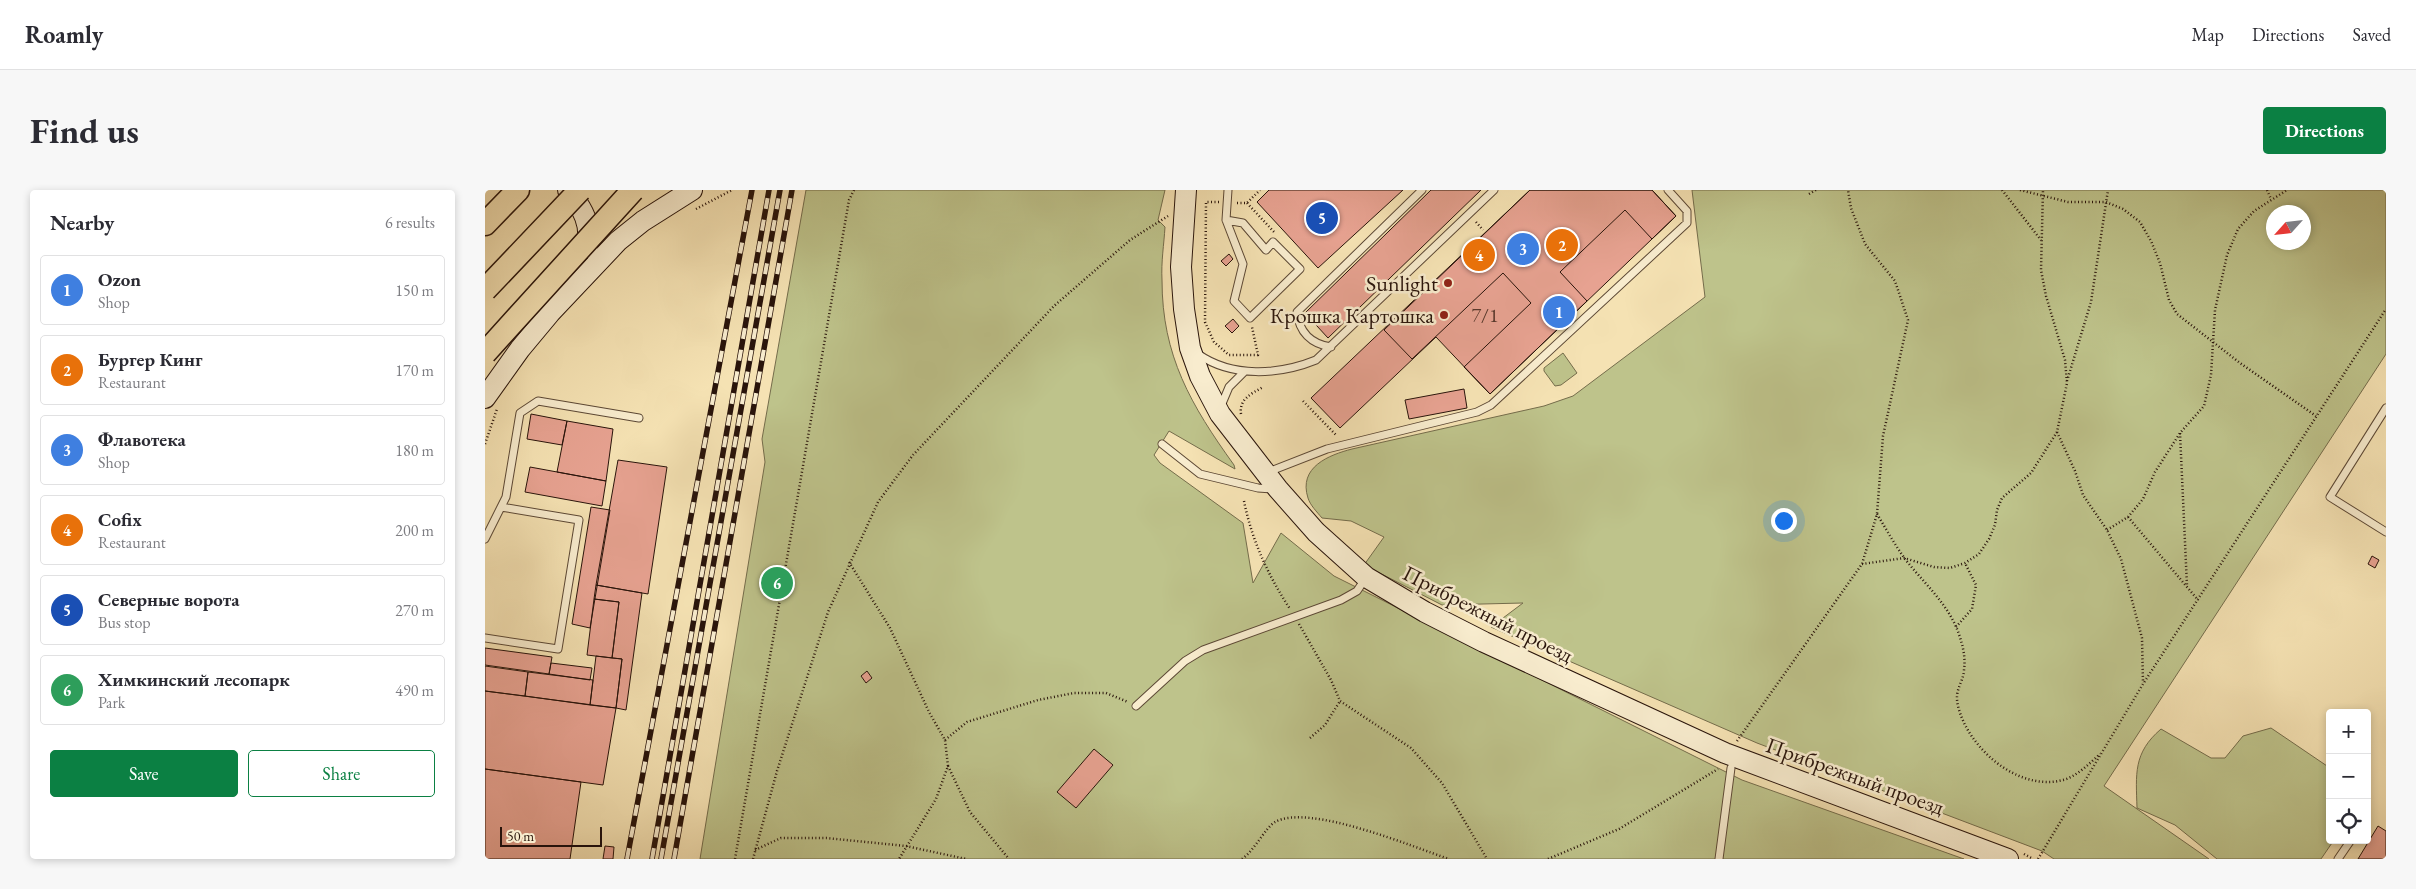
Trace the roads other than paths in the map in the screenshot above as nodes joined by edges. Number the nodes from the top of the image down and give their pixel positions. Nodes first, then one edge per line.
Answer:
1 (518, 190) edge
2 (568, 190) edge
3 (580, 190) edge
4 (633, 190) edge
5 (692, 190) edge
6 (1186, 190) edge
7 (1228, 190) edge
8 (1422, 190) edge
9 (1494, 190) edge
10 (1668, 190) edge
11 (1226, 220) junction
12 (485, 224) edge
13 (485, 290) edge
14 (550, 313) junction
15 (1331, 347) junction
16 (1190, 348) junction
17 (485, 353) edge
18 (1244, 372) junction
19 (485, 398) edge
20 (2386, 408) edge
21 (1220, 414) junction
22 (639, 418) dead end
23 (1162, 444) dead end
24 (1272, 481) junction
25 (501, 507) junction
26 (2386, 532) edge
27 (485, 539) edge
28 (1366, 576) junction
29 (485, 638) edge
30 (1136, 706) road end
31 (1731, 768) dead end
32 (2348, 844) edge
33 (2016, 856) edge
34 (1719, 859) edge
35 (2338, 859) edge

1 - 12 main road
2 - 14 street
3 - 13 main road, bridge
4 - 17 main road, bridge
5 - 14 street
6 - 16 street, Прибрежный проезд
7 - 11 lane
8 - 15 lane
9 - 15 lane
10 - 24 lane
11 - 11 lane
14 - 19 street
15 - 18 lane
16 - 18 lane
16 - 21 street, Прибрежный проезд
18 - 21 lane
20 - 26 lane
21 - 24 street, Прибрежный проезд
22 - 25 lane
23 - 24 lane
24 - 28 street, Прибрежный проезд
25 - 27 lane
25 - 29 lane
28 - 30 lane
28 - 33 street, Прибрежный проезд
31 - 34 lane
32 - 35 lane

